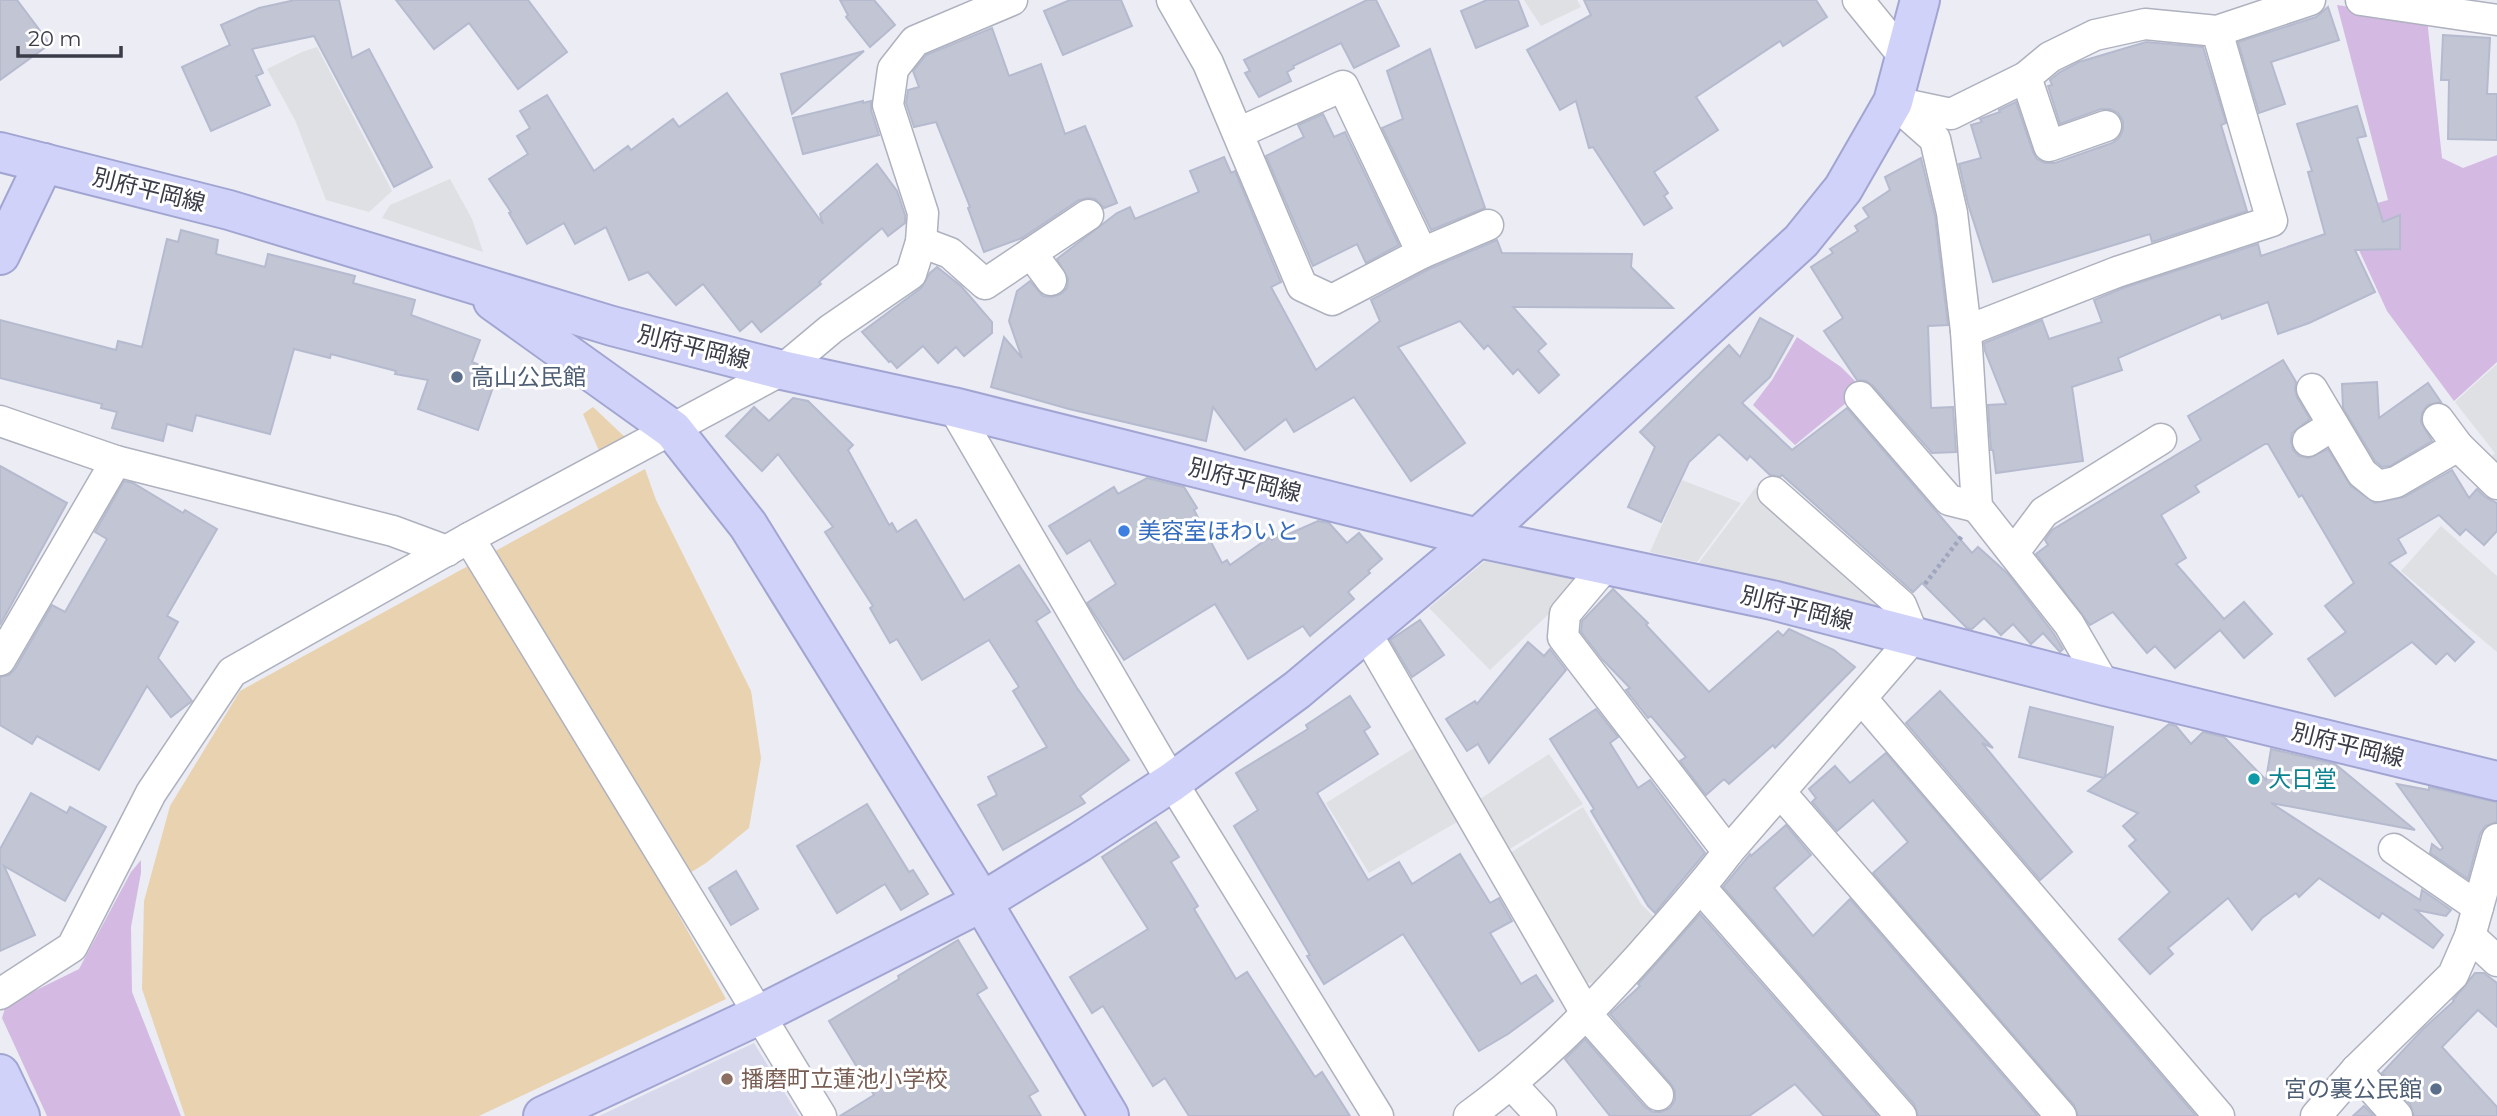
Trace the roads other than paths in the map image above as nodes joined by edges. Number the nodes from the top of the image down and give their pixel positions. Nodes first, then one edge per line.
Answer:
1 (1012, 0) edge
2 (1172, 0) edge
3 (1858, 0) edge
4 (1920, 0) edge
5 (2310, 0) edge
6 (2361, 0) edge
7 (2497, 20) edge
8 (2217, 31) junction
9 (1906, 59) junction
10 (2026, 77) junction
11 (1893, 102) junction
12 (2106, 126) dead end
13 (1238, 133) junction
14 (0, 152) edge
15 (44, 163) junction
16 (1087, 215) dead end
17 (1488, 225) dead end
18 (921, 242) junction
19 (1031, 253) junction
20 (1422, 253) junction
21 (0, 255) edge
22 (1051, 280) dead end
23 (466, 281) junction
24 (1966, 331) junction
25 (782, 370) junction
26 (2312, 389) dead end
27 (1860, 397) dead end
28 (953, 407) junction
29 (2438, 419) dead end
30 (0, 421) edge
31 (673, 429) junction
32 (2161, 439) dead end
33 (2458, 446) junction
34 (116, 461) junction
35 (2497, 484) edge
36 (1773, 492) dead end
37 (1977, 508) junction
38 (1478, 538) junction
39 (458, 544) junction
40 (2014, 552) junction
41 (1607, 564) junction
42 (1907, 621) junction
43 (1365, 631) junction
44 (0, 660) edge
45 (2105, 686) junction
46 (1862, 699) junction
47 (2497, 781) edge
48 (1172, 782) junction
49 (1781, 793) junction
50 (2497, 839) edge
51 (2393, 849) dead end
52 (1728, 852) junction
53 (1701, 888) junction
54 (982, 902) junction
55 (2478, 908) junction
56 (2470, 936) junction
57 (2497, 961) edge
58 (0, 994) edge
59 (759, 1015) junction
60 (1587, 1015) junction
61 (2356, 1070) junction
62 (0, 1074) edge
63 (1512, 1085) junction
64 (1658, 1095) dead end
65 (20, 1116) edge
66 (543, 1116) edge
67 (821, 1116) edge
68 (1109, 1116) edge
69 (1378, 1116) edge
70 (1469, 1116) edge
71 (1541, 1116) edge
72 (1901, 1116) edge
73 (2062, 1116) edge
74 (2219, 1116) edge
75 (2316, 1116) edge
76 (2397, 1116) edge

1 - 18 street
2 - 13 street
3 - 9 street
4 - 9 street
5 - 8 street
6 - 7 street
8 - 10 street
8 - 24 street
9 - 11 street
10 - 11 street
10 - 12 street
11 - 24 street
11 - 38 street
13 - 20 street
13 - 20 street
14 - 15 street, 別府平岡線
15 - 21 street
15 - 23 street, 別府平岡線
16 - 19 street
17 - 20 street
18 - 19 street
18 - 25 street
19 - 22 street
23 - 25 street, 別府平岡線
23 - 31 street
24 - 37 street
25 - 28 street, 別府平岡線
25 - 31 street
26 - 33 street
27 - 37 street
28 - 38 street, 別府平岡線
28 - 48 street
29 - 33 street
30 - 34 street
31 - 39 street
31 - 54 street
32 - 40 street
33 - 35 street
34 - 39 street
34 - 44 street
36 - 42 street
37 - 40 street
38 - 41 street, 別府平岡線
38 - 43 street
39 - 58 street
39 - 59 street
40 - 45 street
41 - 42 street, 別府平岡線
41 - 52 street
42 - 45 street, 別府平岡線
42 - 46 street
43 - 48 street
43 - 60 street
45 - 47 street, 別府平岡線
46 - 49 street
46 - 74 street
48 - 54 street
48 - 69 street
49 - 52 street
49 - 73 street
50 - 55 street
51 - 55 street
52 - 53 street
53 - 60 street
53 - 72 street
54 - 59 street
54 - 68 street
55 - 56 street
56 - 57 street
56 - 61 street
59 - 66 street
59 - 67 street
60 - 63 street
60 - 64 street
61 - 75 street
61 - 76 street
62 - 65 street
63 - 70 street
63 - 71 street

